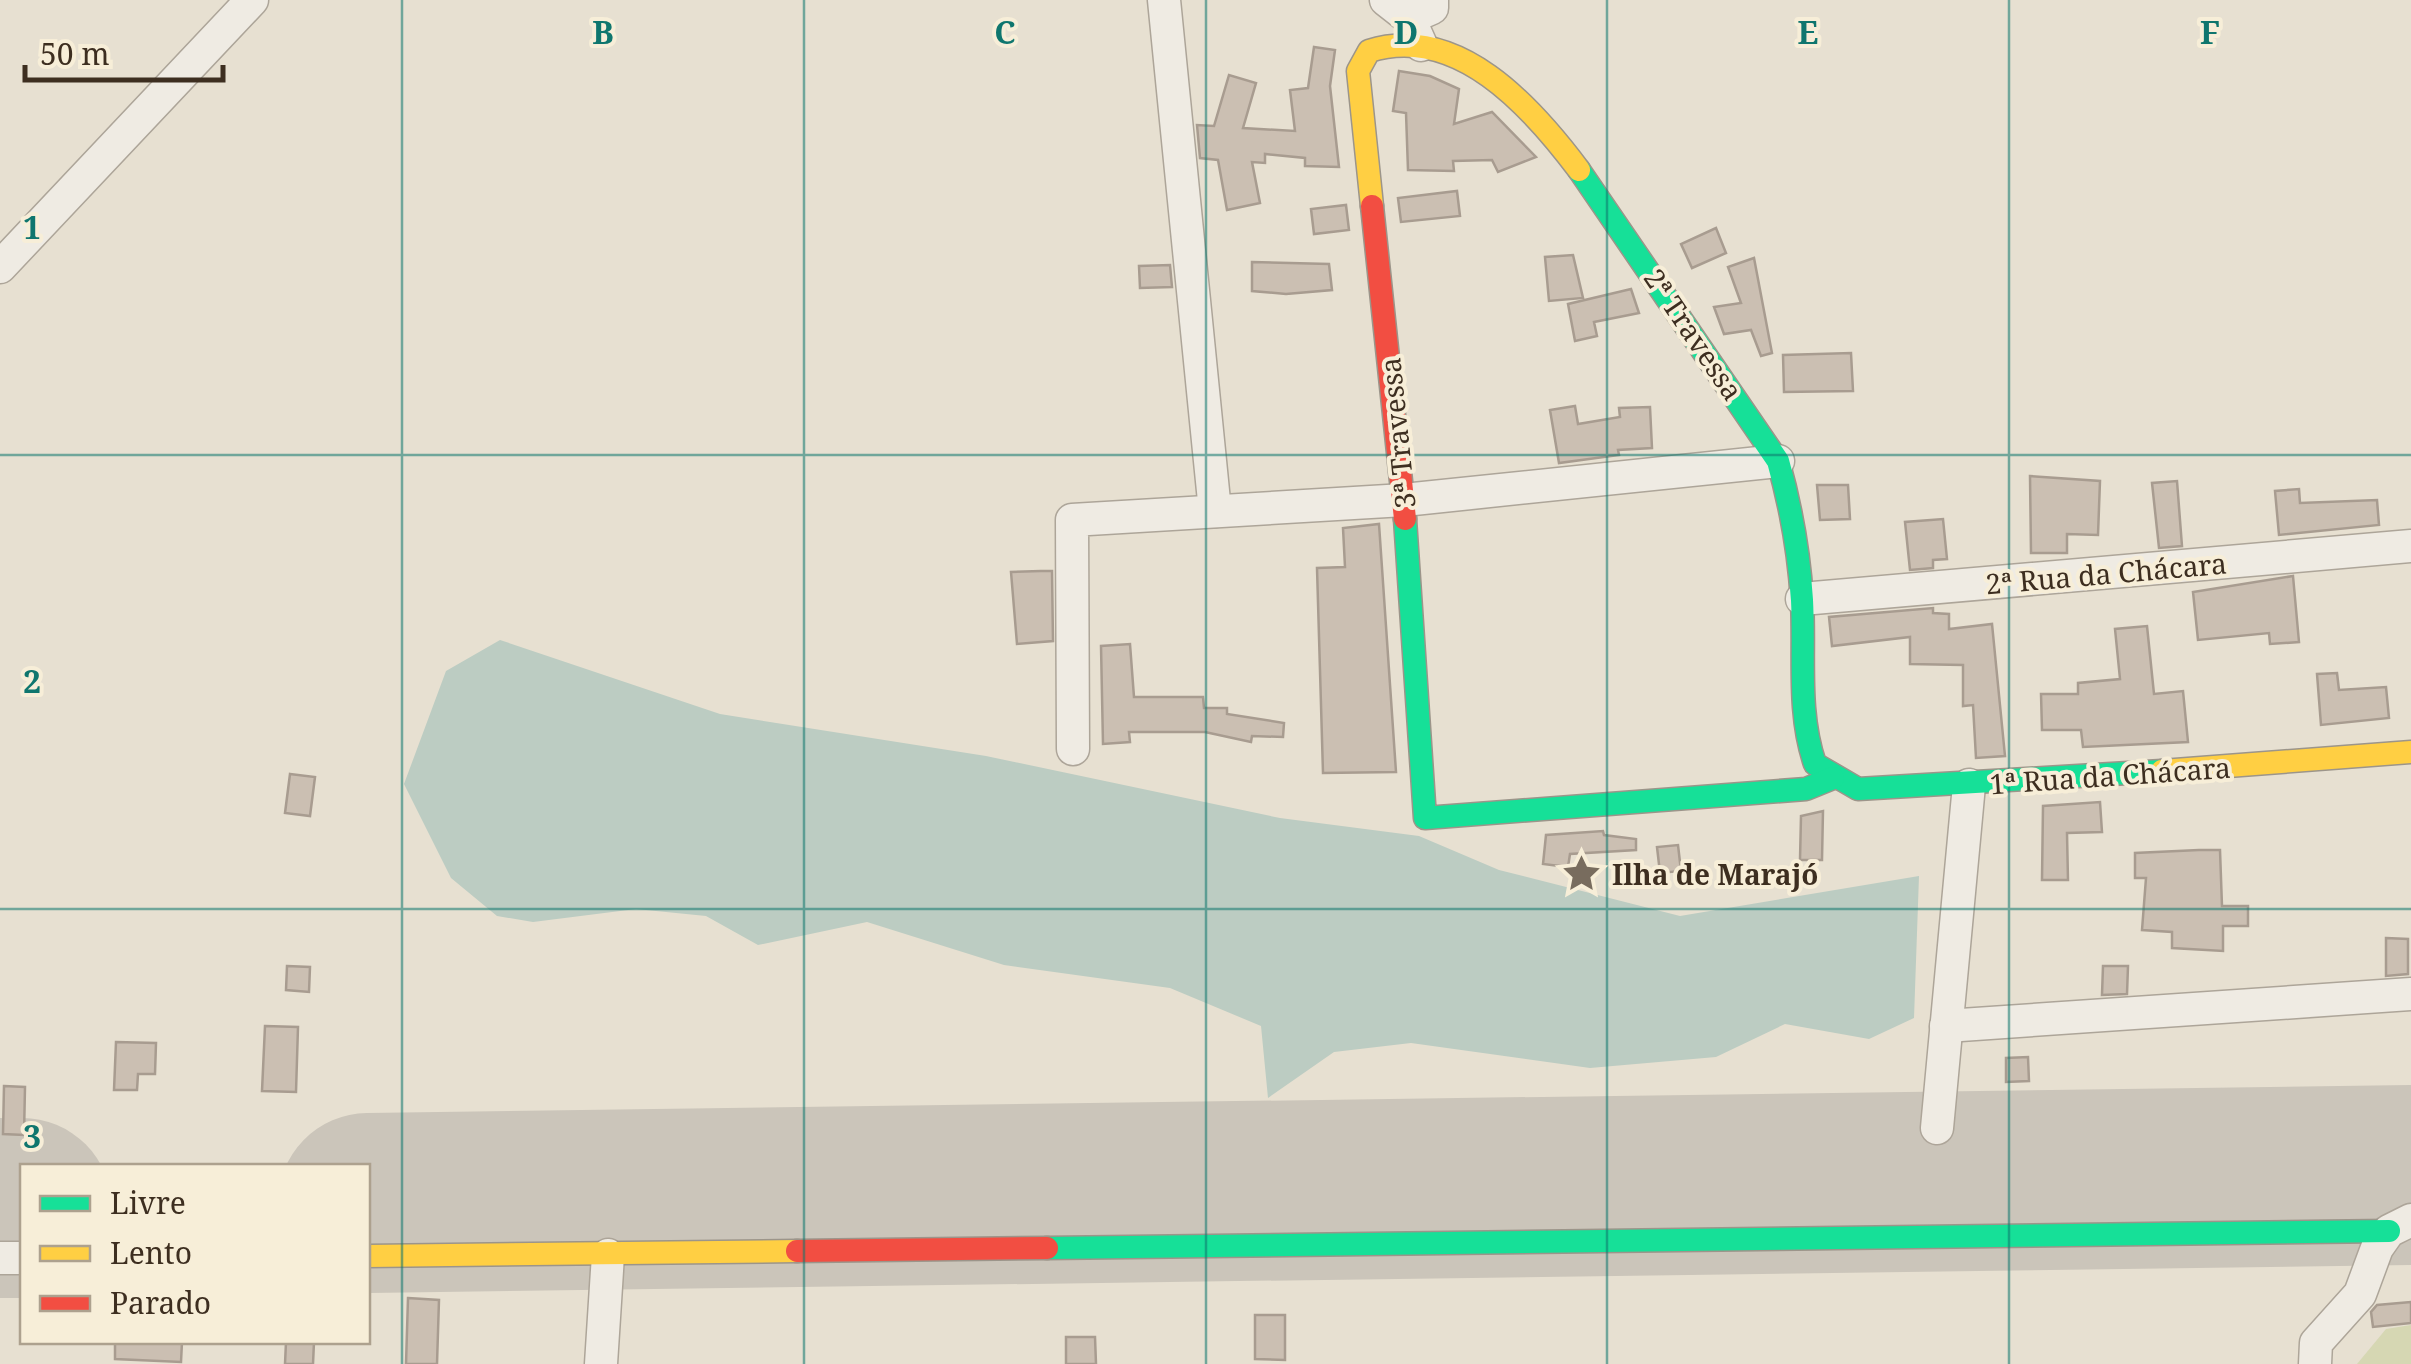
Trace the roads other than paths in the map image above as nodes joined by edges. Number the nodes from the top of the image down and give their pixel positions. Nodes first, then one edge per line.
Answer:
1 (252, 0) edge
2 (1164, 0) edge
3 (1412, 16) edge
4 (1369, 51) joint
5 (0, 267) edge
6 (1778, 461) junction
7 (1404, 500) junction
8 (1216, 512) junction
9 (2411, 546) edge
10 (1802, 600) junction
11 (1073, 749) dead end
12 (2411, 752) edge
13 (1824, 771) junction
14 (1969, 786) junction
15 (2411, 994) edge
16 (1946, 1026) junction
17 (1937, 1128) dead end
18 (2400, 1226) edge
19 (608, 1254) junction
20 (370, 1256) edge
21 (601, 1364) edge
22 (2315, 1364) edge

1 - 5 street
2 - 8 street
3 - 4 street, 2ª Travessa
3 - 6 street, 2ª Travessa
4 - 7 street, 3ª Travessa
6 - 7 street
6 - 10 street, 2ª Travessa
7 - 8 street
7 - 13 street, 3ª Travessa
8 - 11 street
9 - 10 street, 2ª Rua da Chácara
10 - 13 street, 2ª Travessa
12 - 14 street, 1ª Rua da Chácara
13 - 14 street, 1ª Rua da Chácara
14 - 16 street
15 - 16 street
16 - 17 street
18 - 19 street
18 - 22 street
19 - 20 street
19 - 21 street

